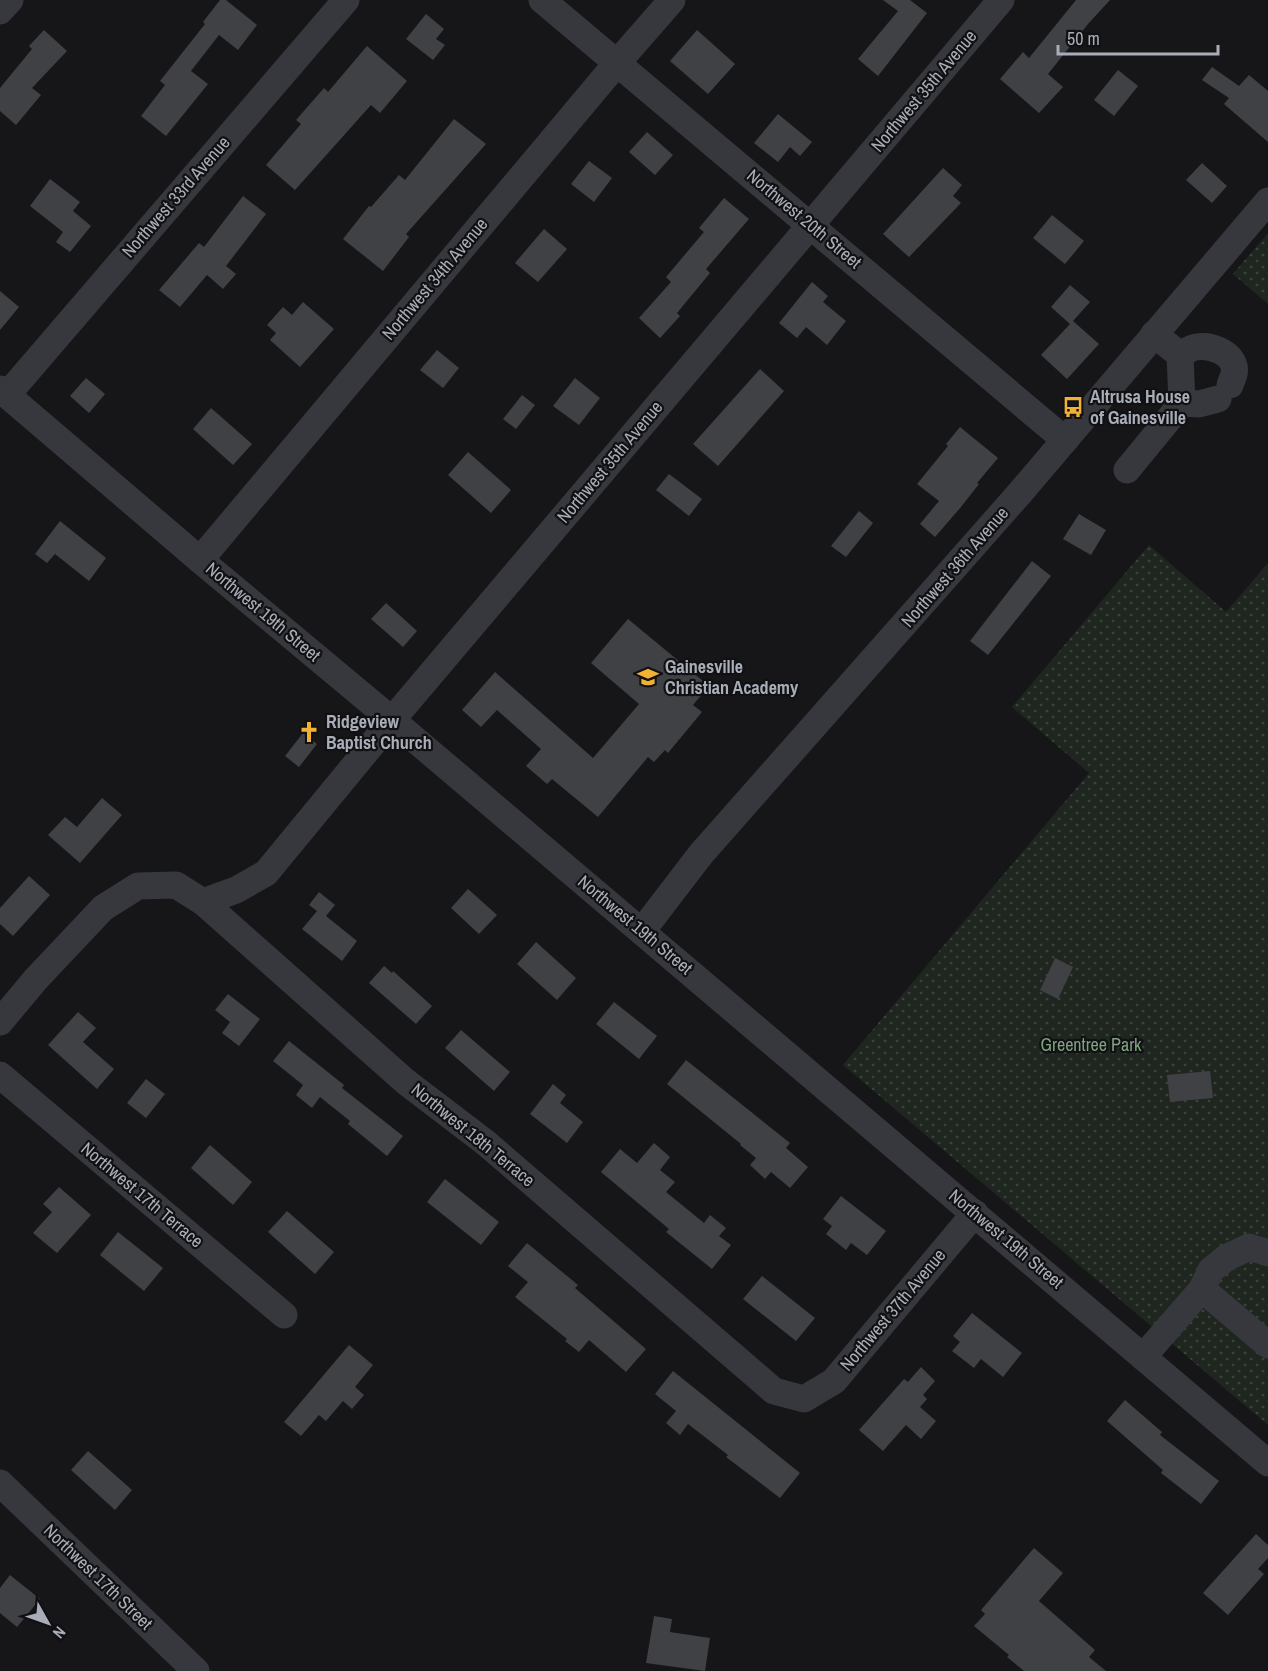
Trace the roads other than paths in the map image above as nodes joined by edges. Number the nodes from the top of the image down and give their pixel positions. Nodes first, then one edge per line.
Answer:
1 (10, 0) edge
2 (346, 0) edge
3 (542, 0) edge
4 (672, 0) edge
5 (1001, 0) edge
6 (0, 11) edge
7 (616, 63) junction
8 (1268, 201) edge
9 (810, 224) junction
10 (1154, 334) junction
11 (1180, 355) junction
12 (3, 392) edge
13 (1182, 403) junction
14 (1065, 440) junction
15 (1127, 470) dead end
16 (200, 560) junction
17 (392, 720) junction
18 (203, 902) junction
19 (642, 931) junction
20 (0, 1022) edge
21 (0, 1075) edge
22 (975, 1213) junction
23 (1268, 1253) edge
24 (1202, 1289) junction
25 (284, 1315) dead end
26 (1268, 1345) edge
27 (1143, 1357) junction
28 (804, 1400) joint
29 (1268, 1463) edge
30 (3, 1493) edge
31 (196, 1671) edge

1 - 6 street
2 - 12 street, Northwest 33rd Avenue
3 - 7 street, Northwest 20th Street
4 - 7 street, Northwest 34th Avenue
5 - 9 street, Northwest 35th Avenue
7 - 9 street, Northwest 20th Street
7 - 16 street, Northwest 34th Avenue
8 - 10 street, Northwest 36th Avenue
9 - 14 street, Northwest 20th Street
9 - 17 street, Northwest 35th Avenue
10 - 11 street
10 - 14 street, Northwest 36th Avenue
11 - 13 street
11 - 13 street
12 - 16 street, Northwest 19th Street
13 - 15 street
14 - 19 street, Northwest 36th Avenue
16 - 17 street, Northwest 19th Street
17 - 18 street, Northwest 35th Avenue
17 - 19 street, Northwest 19th Street
18 - 20 street, Northwest 18th Terrace
18 - 28 street, Northwest 18th Terrace
19 - 22 street, Northwest 19th Street
21 - 25 street, Northwest 17th Terrace
22 - 27 street, Northwest 19th Street
22 - 28 street, Northwest 37th Avenue
23 - 24 street
24 - 26 street
24 - 27 street
27 - 29 street, Northwest 19th Street
30 - 31 street, Northwest 17th Street

